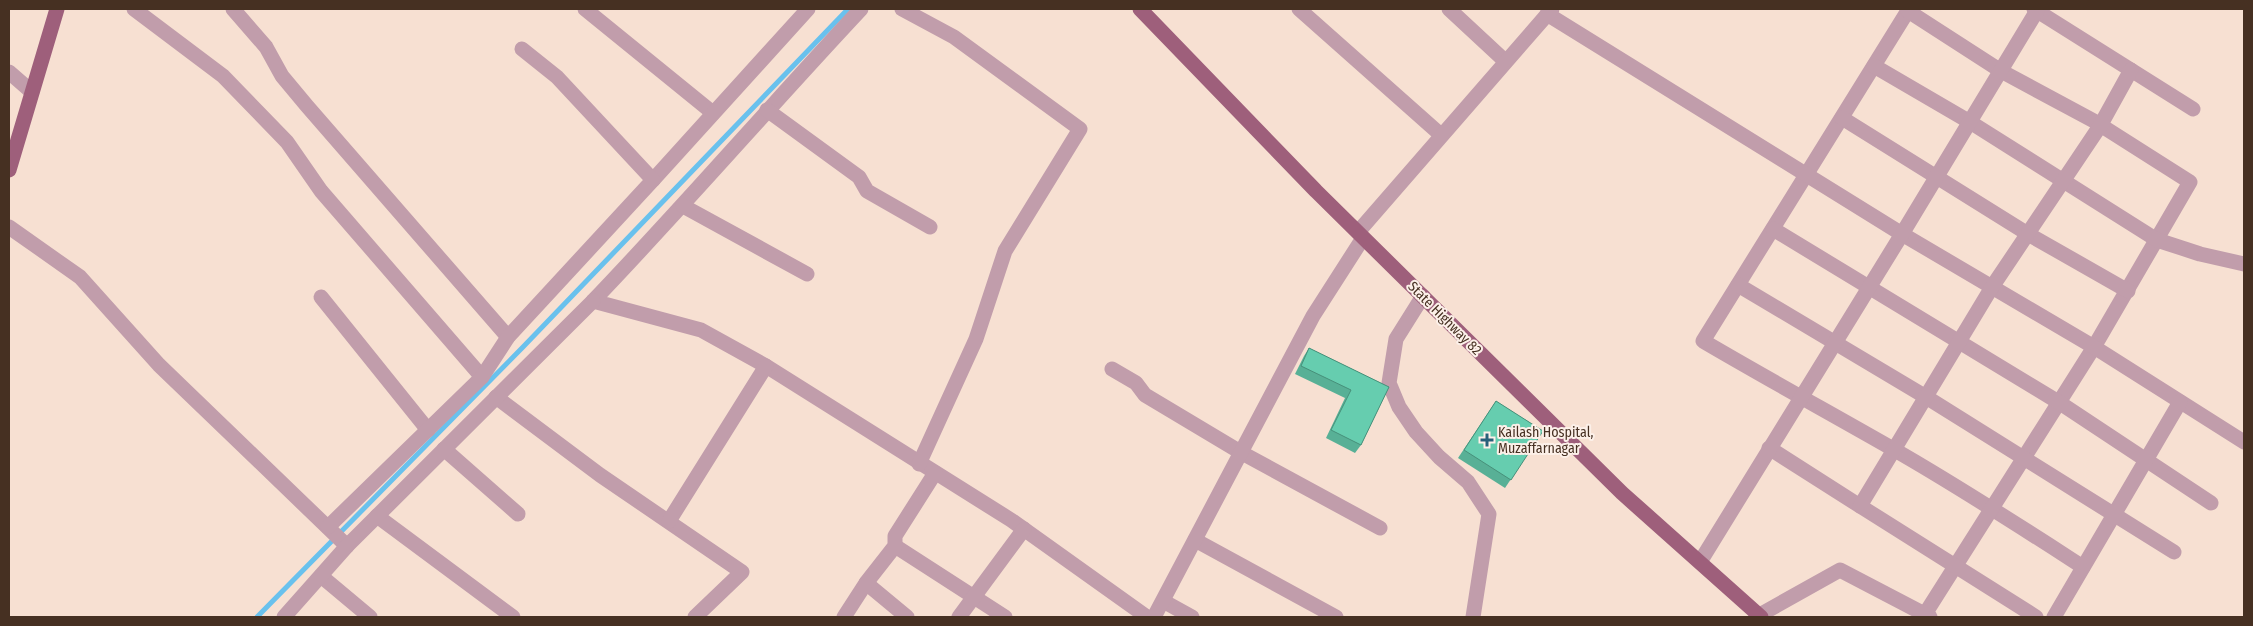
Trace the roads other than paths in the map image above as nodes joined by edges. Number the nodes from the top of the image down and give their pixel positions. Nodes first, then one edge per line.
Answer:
1 (57, 9) edge
2 (134, 9) edge
3 (233, 9) edge
4 (585, 9) edge
5 (808, 9) edge
6 (861, 9) edge
7 (902, 9) edge
8 (1140, 9) edge
9 (1299, 9) edge
10 (1449, 9) edge
11 (2036, 9) edge
12 (1908, 10) edge
13 (1549, 11) edge
14 (522, 50) dead end
15 (1505, 62) junction
16 (1874, 66) junction
17 (2130, 70) junction
18 (2001, 71) junction
19 (9, 72) edge
20 (32, 92) junction
21 (2193, 109) dead end
22 (767, 110) junction
23 (713, 113) junction
24 (1842, 118) junction
25 (1970, 122) junction
26 (2100, 126) junction
27 (1441, 135) junction
28 (9, 170) edge
29 (1807, 175) junction
30 (1937, 176) junction
31 (652, 180) junction
32 (2063, 180) junction
33 (683, 206) junction
34 (9, 227) edge
35 (930, 227) dead end
36 (1773, 229) junction
37 (1902, 234) junction
38 (2028, 234) junction
39 (1360, 235) junction
40 (2158, 240) junction
41 (2244, 264) edge
42 (807, 274) dead end
43 (1738, 285) junction
44 (1870, 287) junction
45 (1992, 287) junction
46 (2128, 291) junction
47 (1423, 296) junction
48 (321, 297) dead end
49 (593, 302) junction
50 (508, 337) junction
51 (1959, 342) junction
52 (1835, 343) junction
53 (2094, 348) junction
54 (766, 366) junction
55 (1112, 369) dead end
56 (482, 377) junction
57 (496, 397) junction
58 (1926, 397) junction
59 (1800, 398) junction
60 (2180, 402) junction
61 (2060, 403) junction
62 (428, 430) junction
63 (2244, 442) edge
64 (1770, 448) junction
65 (444, 449) junction
66 (1894, 450) junction
67 (1242, 453) junction
68 (2024, 458) junction
69 (2146, 460) junction
70 (919, 464) junction
71 (935, 474) junction
72 (2211, 503) dead end
73 (1860, 506) junction
74 (1992, 508) junction
75 (518, 514) dead end
76 (2114, 515) junction
77 (377, 516) junction
78 (669, 521) junction
79 (1380, 528) dead end
80 (330, 529) junction
81 (1024, 529) junction
82 (1195, 540) junction
83 (345, 544) junction
84 (895, 546) junction
85 (2174, 552) dead end
86 (1700, 562) junction
87 (1955, 567) junction
88 (2083, 567) junction
89 (321, 576) junction
90 (866, 583) junction
91 (974, 597) junction
92 (1163, 601) junction
93 (1758, 616) edge
94 (1928, 616) edge
95 (284, 617) edge
96 (370, 617) edge
97 (513, 617) edge
98 (695, 617) edge
99 (844, 617) edge
100 (907, 617) edge
101 (959, 617) edge
102 (1005, 617) edge
103 (1147, 617) edge
104 (1154, 617) edge
105 (1192, 617) edge
106 (1336, 617) edge
107 (1472, 617) edge
108 (2036, 617) edge
109 (2054, 617) edge

1 - 20 main road
2 - 56 street
3 - 50 street
4 - 23 street
5 - 23 street
6 - 22 street
7 - 70 street
8 - 39 main road, State Highway 82
9 - 27 street
10 - 15 street
11 - 17 street
11 - 18 street
12 - 16 street
12 - 18 street
13 - 15 street
13 - 29 street
14 - 31 street
15 - 27 street
16 - 24 street
16 - 25 street
17 - 21 street
17 - 26 street
18 - 25 street
18 - 26 street
19 - 20 street
20 - 28 main road
22 - 33 street
22 - 35 street
23 - 31 street
24 - 29 street
24 - 30 street
25 - 30 street
25 - 32 street
26 - 32 street
26 - 40 street
27 - 39 street
29 - 36 street
29 - 37 street
30 - 37 street
30 - 38 street
31 - 50 street
32 - 38 street
32 - 40 street
33 - 42 street
33 - 49 street
34 - 80 street
36 - 43 street
36 - 44 street
37 - 44 street
37 - 45 street
38 - 45 street
38 - 46 street
39 - 47 main road, State Highway 82
39 - 67 street
40 - 41 street
40 - 46 street
43 - 52 street
43 - 59 street
44 - 51 street
44 - 52 street
45 - 51 street
45 - 53 street
46 - 53 street
47 - 86 main road, State Highway 82
47 - 107 street
48 - 62 street
49 - 54 street
49 - 57 street
50 - 56 street
51 - 58 street
51 - 61 street
52 - 58 street
52 - 59 street
53 - 60 street
53 - 61 street
54 - 70 street
54 - 78 street
55 - 67 street
56 - 62 street
57 - 65 street
57 - 78 street
58 - 66 street
58 - 68 street
59 - 64 street
59 - 66 street
60 - 63 street
60 - 69 street
61 - 68 street
61 - 69 street
62 - 80 street
64 - 73 street
64 - 86 street
65 - 75 street
65 - 77 street
66 - 73 street
66 - 74 street
67 - 79 street
67 - 82 street
68 - 74 street
68 - 76 street
69 - 72 street
69 - 76 street
70 - 71 street
71 - 81 street
71 - 84 street
73 - 87 street
74 - 87 street
74 - 88 street
76 - 85 street
76 - 88 street
77 - 83 street
77 - 97 street
78 - 98 street
80 - 83 street
81 - 91 street
81 - 103 street
82 - 92 street
82 - 106 street
83 - 89 street
84 - 90 street
84 - 91 street
86 - 93 main road, State Highway 82
87 - 94 street
87 - 108 street
88 - 109 street
89 - 95 street
89 - 96 street
90 - 99 street
90 - 100 street
91 - 101 street
91 - 102 street
92 - 104 street
92 - 105 street
93 - 94 street

